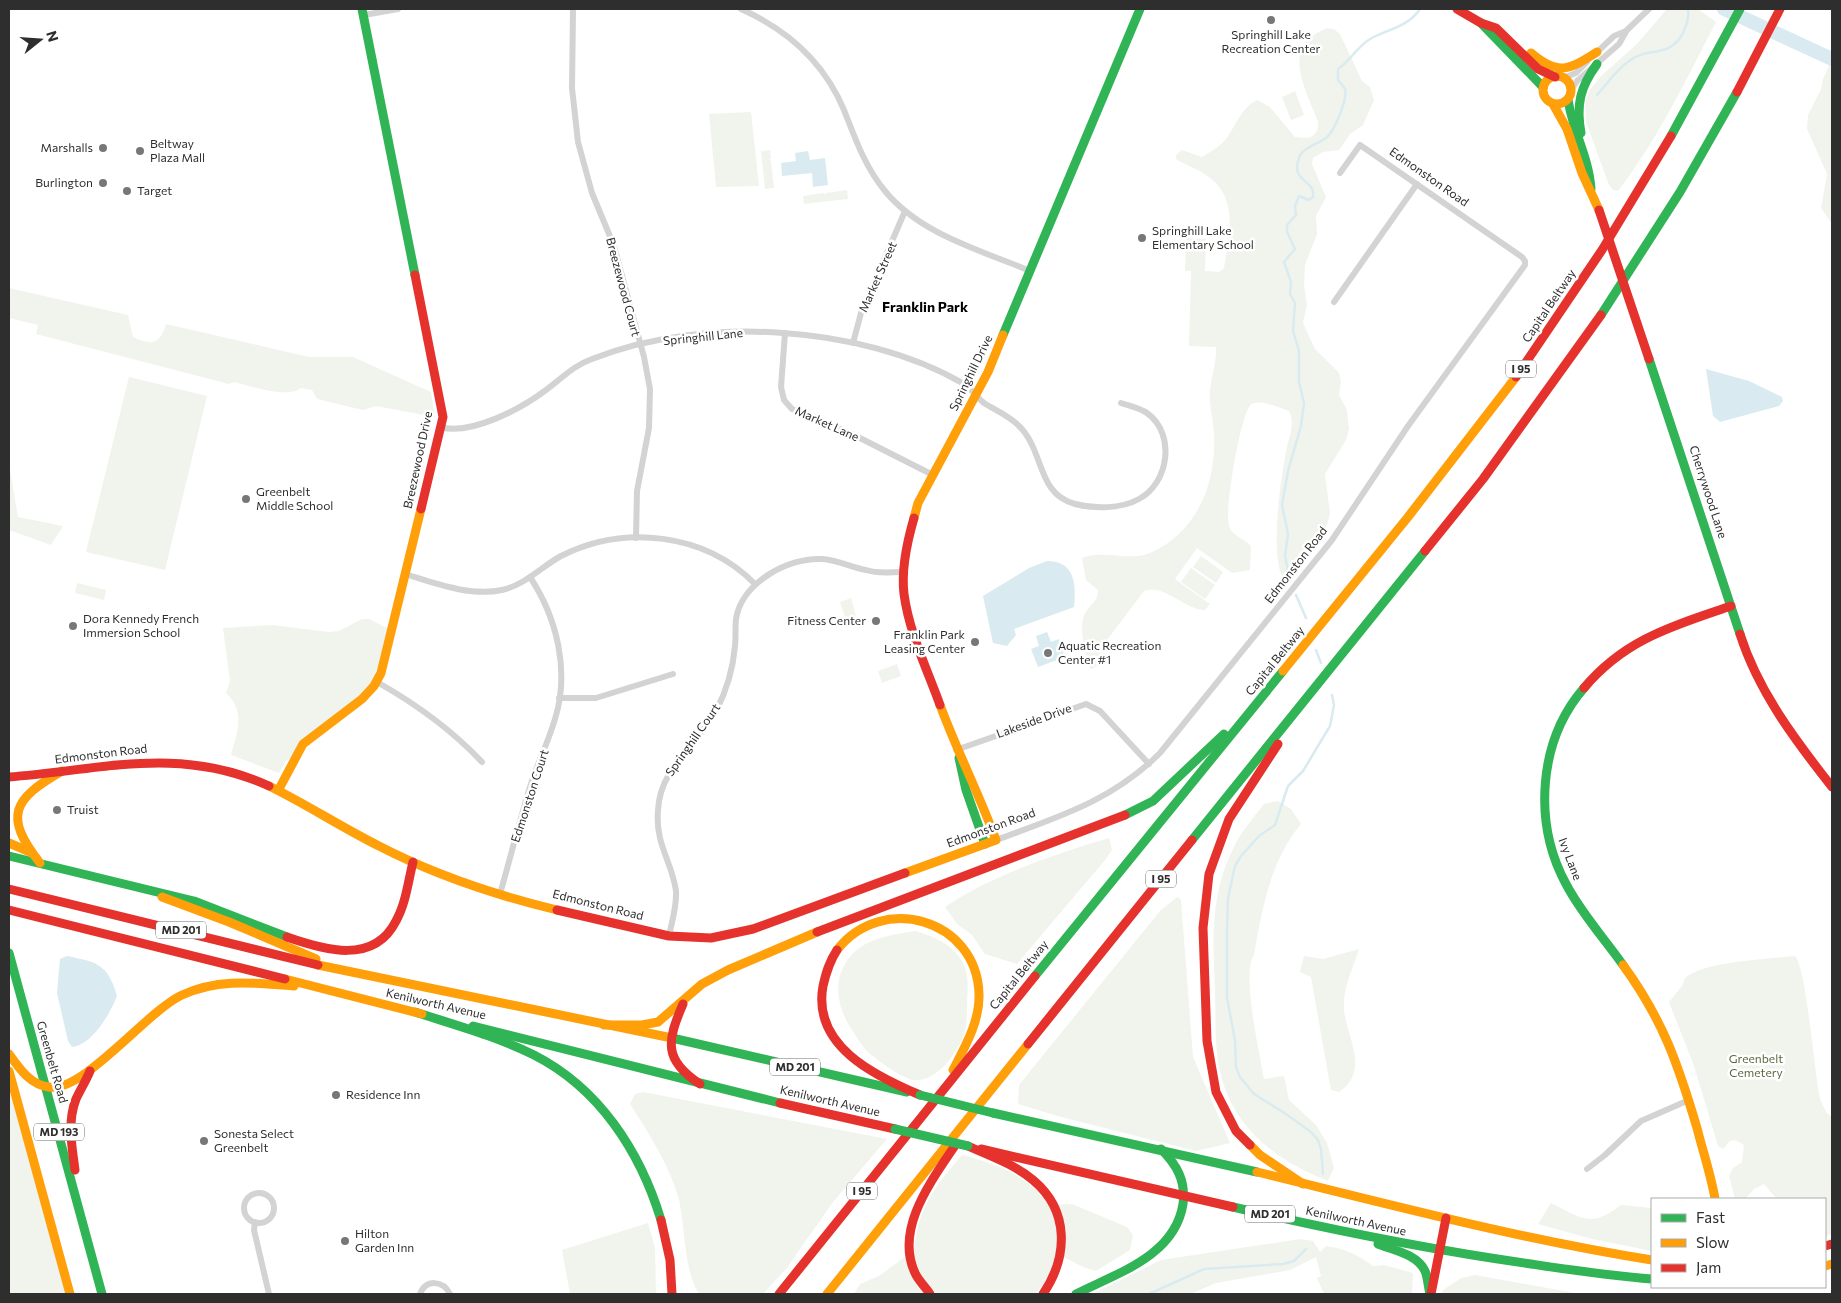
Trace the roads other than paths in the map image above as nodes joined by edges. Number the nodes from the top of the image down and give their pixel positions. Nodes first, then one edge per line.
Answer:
1 (398, 9) edge
2 (573, 9) edge
3 (741, 9) edge
4 (1140, 9) edge
5 (1456, 9) edge
6 (1649, 9) edge
7 (1740, 9) edge
8 (1780, 9) edge
9 (363, 12) edge
10 (1481, 23) junction
11 (1627, 30) junction
12 (1511, 43) junction
13 (1597, 52) junction
14 (1597, 64) junction
15 (1559, 77) junction
16 (1543, 87) junction
17 (1571, 90) junction
18 (1568, 99) junction
19 (1554, 104) junction
20 (1584, 151) junction
21 (1340, 173) dead end
22 (1417, 184) junction
23 (1591, 189) junction
24 (905, 211) junction
25 (1030, 271) junction
26 (1334, 302) dead end
27 (784, 333) junction
28 (853, 343) junction
29 (639, 346) junction
30 (976, 394) junction
31 (1121, 403) dead end
32 (440, 427) junction
33 (933, 475) junction
34 (636, 538) junction
35 (903, 572) junction
36 (405, 574) junction
37 (530, 577) junction
38 (755, 584) junction
39 (1731, 606) junction
40 (673, 674) dead end
41 (1324, 677) junction
42 (377, 682) junction
43 (1273, 684) junction
44 (559, 698) junction
45 (957, 751) junction
46 (482, 762) dead end
47 (1149, 764) junction
48 (62, 771) junction
49 (9, 777) edge
50 (1832, 787) edge
51 (279, 788) junction
52 (996, 840) junction
53 (9, 843) edge
54 (985, 844) junction
55 (30, 852) junction
56 (9, 856) edge
57 (412, 862) junction
58 (41, 864) junction
59 (9, 889) edge
60 (143, 890) junction
61 (500, 894) junction
62 (9, 910) edge
63 (669, 936) junction
64 (9, 952) edge
65 (353, 973) junction
66 (318, 988) junction
67 (686, 998) junction
68 (416, 1012) junction
69 (604, 1025) junction
70 (670, 1038) junction
71 (9, 1054) edge
72 (90, 1070) junction
73 (9, 1071) edge
74 (998, 1082) junction
75 (700, 1084) junction
76 (46, 1087) junction
77 (944, 1087) junction
78 (920, 1095) junction
79 (1689, 1100) junction
80 (968, 1146) junction
81 (1160, 1149) junction
82 (1587, 1169) dead end
83 (1303, 1184) junction
84 (1184, 1194) junction
85 (1717, 1198) edge
86 (79, 1204) junction
87 (1446, 1218) junction
88 (255, 1222) junction
89 (1356, 1235) junction
90 (1440, 1251) junction
91 (1651, 1260) edge
92 (1651, 1279) edge
93 (70, 1294) edge
94 (102, 1294) edge
95 (269, 1294) edge
96 (420, 1294) edge
97 (450, 1294) edge
98 (672, 1294) edge
99 (779, 1294) edge
100 (826, 1294) edge
101 (930, 1294) edge
102 (1043, 1294) edge
103 (1076, 1294) edge
104 (1430, 1294) edge

1 - 9 street
2 - 29 street, Breezewood Court
3 - 24 street
4 - 25 main road, Springhill Drive
5 - 10 main road
6 - 11 street
7 - 43 main road, Capital Beltway / I 95
8 - 41 main road, I 95
9 - 32 main road, Breezewood Drive
10 - 12 main road
10 - 16 main road
11 - 13 street
11 - 14 street
12 - 13 main road
12 - 15 main road
13 - 15 street
14 - 17 street
14 - 20 main road
15 - 16 main road
15 - 17 main road
16 - 19 main road
17 - 18 main road
18 - 19 main road
18 - 20 main road, Cherrywood Lane
19 - 23 main road, Cherrywood Lane
20 - 23 main road, Cherrywood Lane
21 - 22 street, Edmonston Road
22 - 26 street
22 - 47 street, Edmonston Road
23 - 39 main road, Cherrywood Lane, bridge
24 - 25 street
24 - 28 street, Market Street
25 - 30 main road, Springhill Drive
27 - 28 street, Springhill Lane
27 - 29 street, Springhill Lane
27 - 33 street, Market Lane
28 - 30 street, Springhill Lane
29 - 32 street, Springhill Lane
29 - 34 street, Breezewood Court
30 - 31 street, Springhill Lane
30 - 33 main road, Springhill Drive
32 - 36 main road, Breezewood Drive
33 - 35 main road, Springhill Drive
34 - 37 street
34 - 38 street
35 - 38 street, Springhill Court
35 - 45 main road, Springhill Drive
36 - 37 street
36 - 42 main road, Breezewood Drive
37 - 44 street, Edmonston Court
38 - 63 street, Springhill Court
39 - 50 main road, Cherrywood Lane
39 - 79 main road, Ivy Lane
40 - 44 street
41 - 74 main road, I 95
41 - 83 main road
42 - 46 street
42 - 51 main road, Breezewood Drive
43 - 67 main road
43 - 77 main road, Capital Beltway / I 95
44 - 61 street, Edmonston Court
45 - 47 street, Lakeside Drive
45 - 52 main road, Springhill Drive
45 - 54 main road, Springhill Drive
47 - 52 street, Edmonston Road
48 - 49 main road, Edmonston Road
48 - 51 main road, Edmonston Road
48 - 55 main road
51 - 57 main road, Edmonston Road
52 - 54 main road, Edmonston Road
53 - 55 main road
54 - 63 main road, Edmonston Road
55 - 58 main road
56 - 58 main road
57 - 60 main road
57 - 61 main road, Edmonston Road
58 - 60 main road
59 - 65 main road, Kenilworth Avenue / MD 201
60 - 65 main road
61 - 63 main road, Edmonston Road
62 - 66 main road, Kenilworth Avenue / MD 201
64 - 76 main road, Greenbelt Road / MD 193
65 - 69 main road, Kenilworth Avenue / MD 201
66 - 68 main road, Kenilworth Avenue / MD 201
66 - 72 main road
67 - 69 main road
67 - 70 main road
68 - 75 main road, Kenilworth Avenue / MD 201
68 - 98 main road
69 - 70 main road, Kenilworth Avenue / MD 201
70 - 75 main road
70 - 78 main road, Kenilworth Avenue / MD 201
71 - 76 main road
72 - 76 main road
72 - 86 main road
73 - 93 main road, MD 193
74 - 100 main road, I 95
74 - 101 main road
75 - 80 main road, Kenilworth Avenue / MD 201, bridge
76 - 86 main road, Greenbelt Road / MD 193
77 - 78 main road
77 - 99 main road, Capital Beltway / I 95
78 - 81 main road, Kenilworth Avenue / MD 201, bridge
79 - 82 street
79 - 85 main road, Ivy Lane
80 - 84 main road, Kenilworth Avenue / MD 201
80 - 102 main road
81 - 83 main road, Kenilworth Avenue / MD 201
81 - 84 main road
83 - 87 main road, Kenilworth Avenue / MD 201
84 - 89 main road, Kenilworth Avenue / MD 201
84 - 103 main road
86 - 94 main road, Greenbelt Road / MD 193
87 - 90 main road
87 - 91 main road, Kenilworth Avenue / MD 201
88 - 88 street
88 - 95 street
89 - 90 main road, Kenilworth Avenue / MD 201
89 - 104 main road
90 - 92 main road, Kenilworth Avenue / MD 201
90 - 104 main road
96 - 97 street

